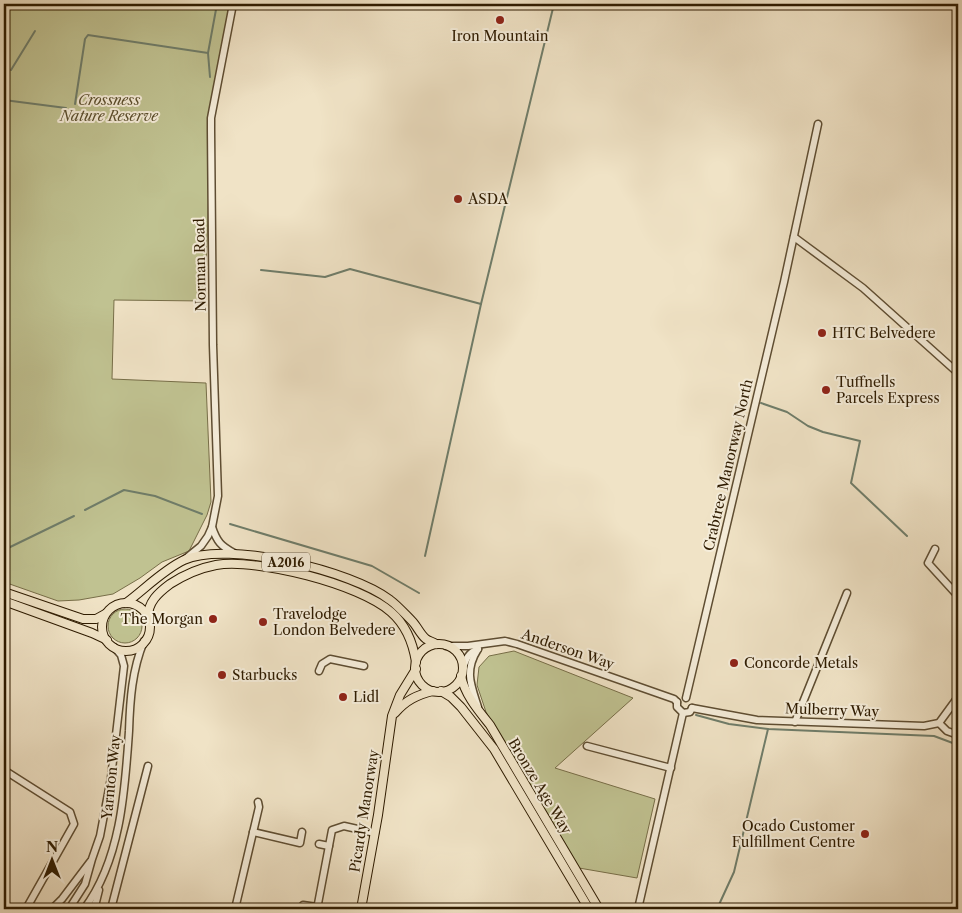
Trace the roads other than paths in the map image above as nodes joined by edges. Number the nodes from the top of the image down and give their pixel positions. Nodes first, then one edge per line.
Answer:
1 (233, 4) edge
2 (818, 124) dead end
3 (794, 237) junction
4 (958, 373) edge
5 (213, 522) junction
6 (935, 549) dead end
7 (236, 554) junction
8 (185, 559) junction
9 (4, 592) edge
10 (848, 593) dead end
11 (958, 596) edge
12 (4, 602) edge
13 (126, 603) junction
14 (105, 614) junction
15 (148, 617) junction
16 (107, 640) junction
17 (144, 642) junction
18 (436, 644) junction
19 (485, 644) junction
20 (446, 646) junction
21 (114, 647) junction
22 (478, 649) junction
23 (364, 666) dead end
24 (416, 666) junction
25 (319, 671) dead end
26 (462, 672) junction
27 (437, 691) junction
28 (958, 697) edge
29 (686, 698) junction
30 (678, 702) junction
31 (692, 708) junction
32 (480, 712) junction
33 (683, 713) junction
34 (392, 716) junction
35 (795, 722) junction
36 (939, 723) junction
37 (958, 735) edge
38 (588, 746) dead end
39 (148, 768) dead end
40 (671, 768) junction
41 (4, 770) edge
42 (258, 802) dead end
43 (253, 832) junction
44 (302, 832) dead end
45 (375, 833) junction
46 (319, 844) dead end
47 (329, 846) junction
48 (92, 859) junction
49 (101, 881) junction
50 (303, 905) dead end
51 (317, 908) edge
52 (26, 909) edge
53 (52, 909) edge
54 (69, 909) edge
55 (84, 909) edge
56 (92, 909) edge
57 (111, 909) edge
58 (236, 909) edge
59 (361, 909) edge
60 (588, 909) edge
61 (599, 909) edge
62 (638, 909) edge

1 - 5 street, Norman Road
2 - 3 street, Crabtree Manorway North
3 - 4 street
3 - 29 street, Crabtree Manorway North
5 - 7 street
5 - 8 street, Norman Road
6 - 11 street
7 - 8 main road, A2016
7 - 18 main road, A2016
8 - 13 main road, A2016
9 - 14 main road
10 - 35 street
12 - 16 main road
13 - 14 main road
13 - 15 main road
14 - 16 main road
15 - 17 main road
15 - 24 main road, A2016
16 - 21 main road
17 - 21 main road
17 - 49 street, Yarnton Way
18 - 20 main road
18 - 24 main road
19 - 20 street, Anderson Way
19 - 22 street
19 - 30 street, Anderson Way
20 - 26 main road
21 - 48 street, Yarnton Way
22 - 26 street
22 - 32 street
23 - 25 street
24 - 27 main road
24 - 34 main road, Picardy Manorway
26 - 27 main road
26 - 32 main road, Bronze Age Way
27 - 34 main road
27 - 60 main road, Bronze Age Way
28 - 36 street
29 - 30 street
29 - 31 street
30 - 33 street
31 - 33 street
31 - 35 street, Mulberry Way
32 - 61 main road, Bronze Age Way
33 - 40 street
34 - 45 main road, Picardy Manorway
35 - 36 street, Mulberry Way
36 - 37 street
38 - 40 street
39 - 57 street
40 - 62 street
41 - 52 street
42 - 43 street
43 - 44 street
43 - 58 street
45 - 47 street
45 - 59 main road, Picardy Manorway
46 - 47 street
47 - 51 street
48 - 53 street
48 - 54 street, Yarnton Way
49 - 55 street, Yarnton Way
49 - 56 street
50 - 51 street

